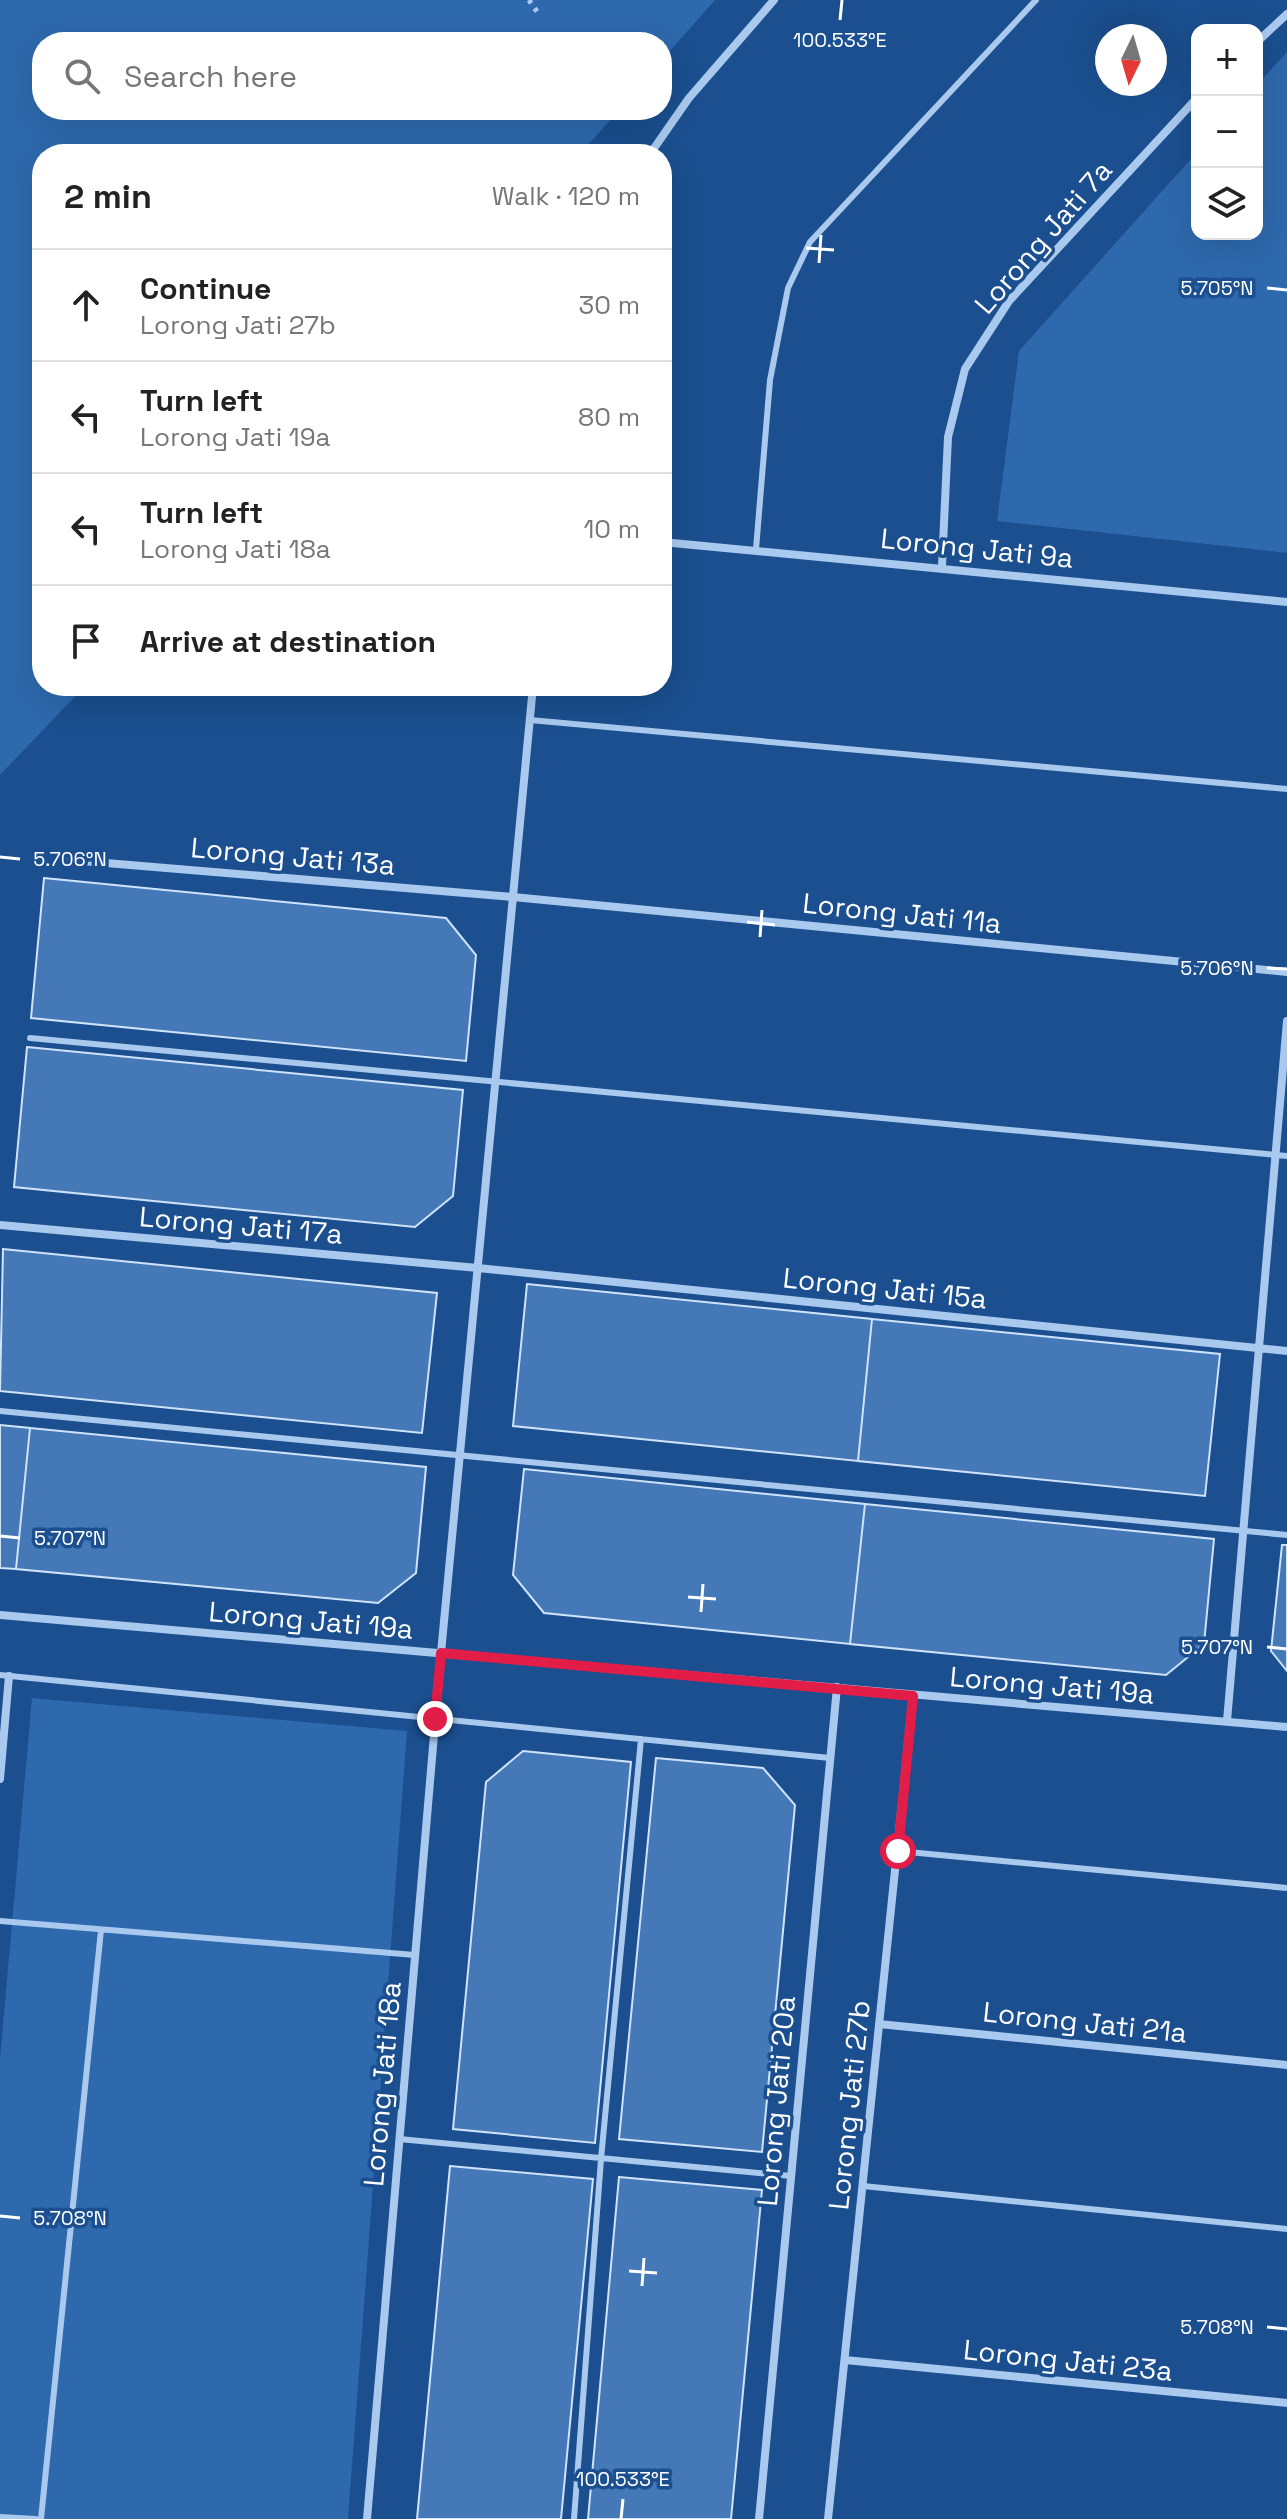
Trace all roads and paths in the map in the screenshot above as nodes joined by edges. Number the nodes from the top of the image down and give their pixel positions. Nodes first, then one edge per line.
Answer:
1 (529, 0) edge
2 (774, 0) edge
3 (1036, 0) edge
4 (538, 13) dead end
5 (1287, 14) edge
6 (1263, 36) edge
7 (1191, 104) edge
8 (657, 144) edge
9 (672, 543) edge
10 (756, 549) junction
11 (942, 566) junction
12 (1287, 602) edge
13 (532, 696) edge
14 (530, 720) junction
15 (1287, 789) edge
16 (70, 860) dead end
17 (513, 897) junction
18 (1287, 972) edge
19 (1287, 1021) edge
20 (30, 1038) dead end
21 (495, 1082) junction
22 (1276, 1155) junction
23 (1287, 1156) edge
24 (0, 1225) edge
25 (478, 1268) junction
26 (1259, 1348) junction
27 (1287, 1351) edge
28 (0, 1411) edge
29 (460, 1454) junction
30 (1244, 1531) junction
31 (1287, 1535) edge
32 (0, 1615) edge
33 (441, 1653) junction
34 (4, 1675) edge
35 (837, 1687) junction
36 (913, 1696) junction
37 (435, 1719) junction
38 (1227, 1721) junction
39 (1287, 1727) edge
40 (641, 1739) junction
41 (830, 1758) junction
42 (0, 1779) edge
43 (898, 1851) junction
44 (1287, 1888) edge
45 (0, 1921) edge
46 (101, 1930) junction
47 (415, 1955) junction
48 (879, 2024) junction
49 (1287, 2065) edge
50 (399, 2139) junction
51 (601, 2159) junction
52 (791, 2176) junction
53 (863, 2186) junction
54 (1287, 2229) edge
55 (845, 2360) junction
56 (1287, 2403) edge
57 (0, 2517) edge
58 (39, 2519) edge
59 (367, 2519) edge
60 (574, 2519) edge
61 (759, 2519) edge
62 (828, 2519) edge

1 - 4 path
2 - 8 street
3 - 10 lane
5 - 6 street
7 - 11 street, Lorong Jati 7a
9 - 10 street, Lorong Jati 9a
10 - 11 street, Lorong Jati 9a
11 - 12 street, Lorong Jati 9a
13 - 14 street, Lorong Jati 18a
14 - 15 lane
14 - 17 street, Lorong Jati 18a
16 - 17 street, Lorong Jati 13a
17 - 18 street, Lorong Jati 11a
17 - 21 street, Lorong Jati 18a
19 - 22 street
20 - 21 lane
21 - 22 lane
21 - 25 street, Lorong Jati 18a
22 - 23 lane
22 - 26 street
24 - 25 street, Lorong Jati 17a
25 - 26 street, Lorong Jati 15a
25 - 29 street, Lorong Jati 18a
26 - 27 street, Lorong Jati 15a
26 - 30 street
28 - 29 lane
29 - 30 lane
29 - 33 street, Lorong Jati 18a
30 - 31 lane
30 - 38 street
32 - 33 street, Lorong Jati 19a
33 - 35 street, Lorong Jati 19a
33 - 37 street, Lorong Jati 18a
34 - 37 lane
34 - 42 street
35 - 36 street, Lorong Jati 19a
35 - 41 street, Lorong Jati 20a
36 - 38 street, Lorong Jati 19a
36 - 43 street, Lorong Jati 27b
37 - 40 lane
37 - 47 street, Lorong Jati 18a
38 - 39 street, Lorong Jati 19a
40 - 41 lane
40 - 51 lane
41 - 52 street, Lorong Jati 20a
43 - 44 lane
43 - 48 street, Lorong Jati 27b
45 - 46 lane
46 - 47 lane
46 - 58 lane
47 - 50 street, Lorong Jati 18a
48 - 49 street, Lorong Jati 21a
48 - 53 street, Lorong Jati 27b
50 - 51 lane
50 - 59 street, Lorong Jati 18a
51 - 52 lane
51 - 60 lane
52 - 61 street, Lorong Jati 20a
53 - 54 lane
53 - 55 street, Lorong Jati 27b
55 - 56 street, Lorong Jati 23a
55 - 62 street, Lorong Jati 27b
57 - 58 lane

